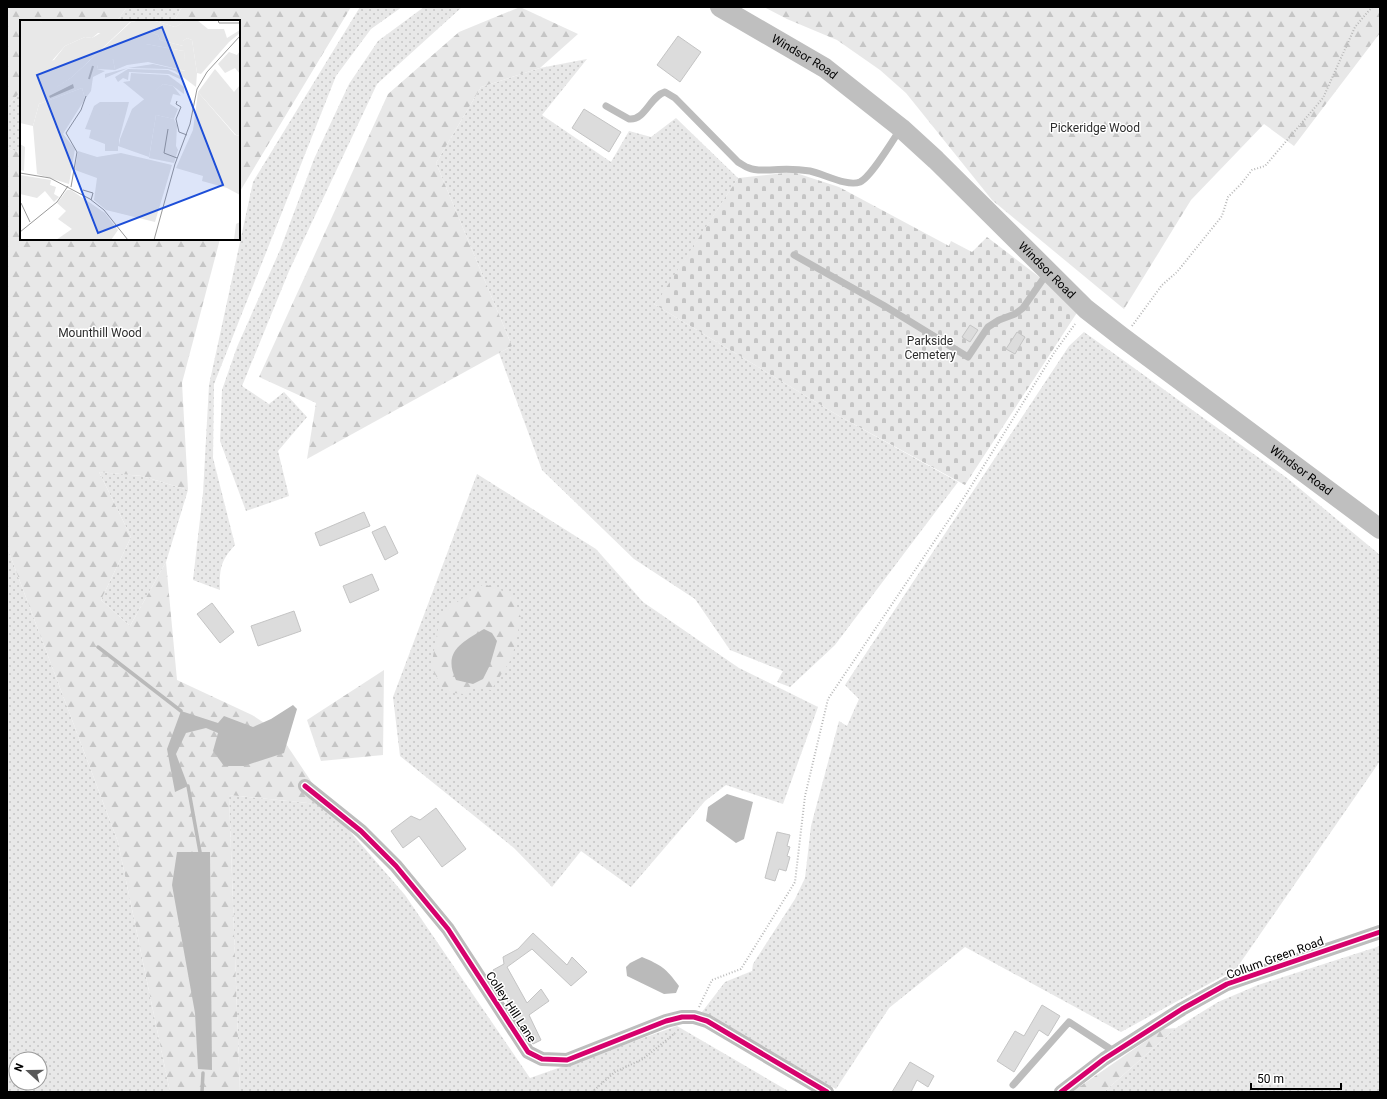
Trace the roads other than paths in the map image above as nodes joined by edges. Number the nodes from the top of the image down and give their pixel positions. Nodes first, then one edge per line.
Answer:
1 (720, 7) edge
2 (606, 106) dead end
3 (901, 128) junction
4 (794, 255) dead end
5 (1048, 272) junction
6 (1380, 529) edge
7 (305, 786) dead end
8 (1380, 932) edge
9 (1116, 1052) junction
10 (1013, 1085) dead end
11 (827, 1092) edge
12 (1061, 1092) edge

1 - 3 main road, Windsor Road
2 - 3 lane
3 - 5 main road, Windsor Road
4 - 5 lane
5 - 6 main road, Windsor Road
7 - 11 street, Colley Hill Lane
8 - 9 street, Collum Green Road
9 - 10 lane
9 - 12 street, Collum Green Road

